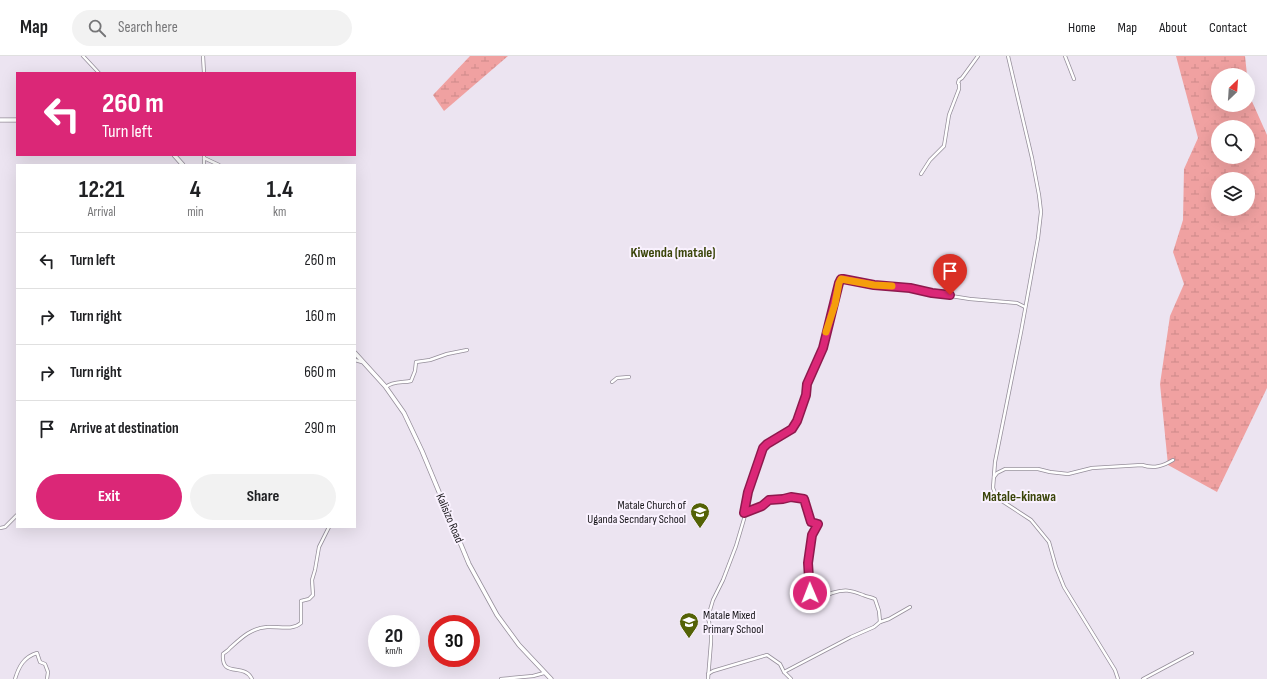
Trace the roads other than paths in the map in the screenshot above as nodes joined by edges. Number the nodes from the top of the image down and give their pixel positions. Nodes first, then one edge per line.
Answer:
1 (83, 56) edge
2 (203, 56) edge
3 (978, 56) edge
4 (1008, 56) edge
5 (1065, 56) edge
6 (98, 72) edge
7 (204, 72) edge
8 (1074, 79) dead end
9 (0, 120) edge
10 (16, 120) edge
11 (175, 156) edge
12 (204, 157) edge
13 (182, 164) edge
14 (217, 164) edge
15 (921, 174) dead end
16 (1025, 307) junction
17 (467, 350) dead end
18 (356, 354) edge
19 (356, 360) edge
20 (365, 363) junction
21 (629, 377) dead end
22 (612, 382) dead end
23 (386, 387) junction
24 (1173, 460) dead end
25 (993, 479) junction
26 (744, 513) junction
27 (16, 516) edge
28 (0, 528) edge
29 (328, 528) edge
30 (910, 608) dead end
31 (880, 622) junction
32 (1192, 653) dead end
33 (784, 672) junction
34 (544, 673) junction
35 (708, 674) junction
36 (15, 679) edge
37 (47, 679) edge
38 (252, 679) edge
39 (501, 679) edge
40 (550, 679) edge
41 (708, 679) edge
42 (791, 679) edge
43 (1118, 679) edge
44 (1143, 679) edge

1 - 6 street
2 - 7 street
3 - 15 street
4 - 16 street
5 - 8 street
9 - 10 street
11 - 13 street
12 - 14 street
16 - 25 street
16 - 26 street
17 - 23 street
18 - 20 street, Kalisizo Road
19 - 20 street
20 - 23 street, Kalisizo Road
21 - 22 street
23 - 34 street, Kalisizo Road
24 - 25 street
25 - 43 street
26 - 31 street
26 - 35 street
27 - 28 street
29 - 38 street
30 - 31 street
31 - 33 street
32 - 44 street
33 - 35 street
33 - 42 street
34 - 39 street
34 - 40 street, Kalisizo Road
35 - 41 street
36 - 37 street

